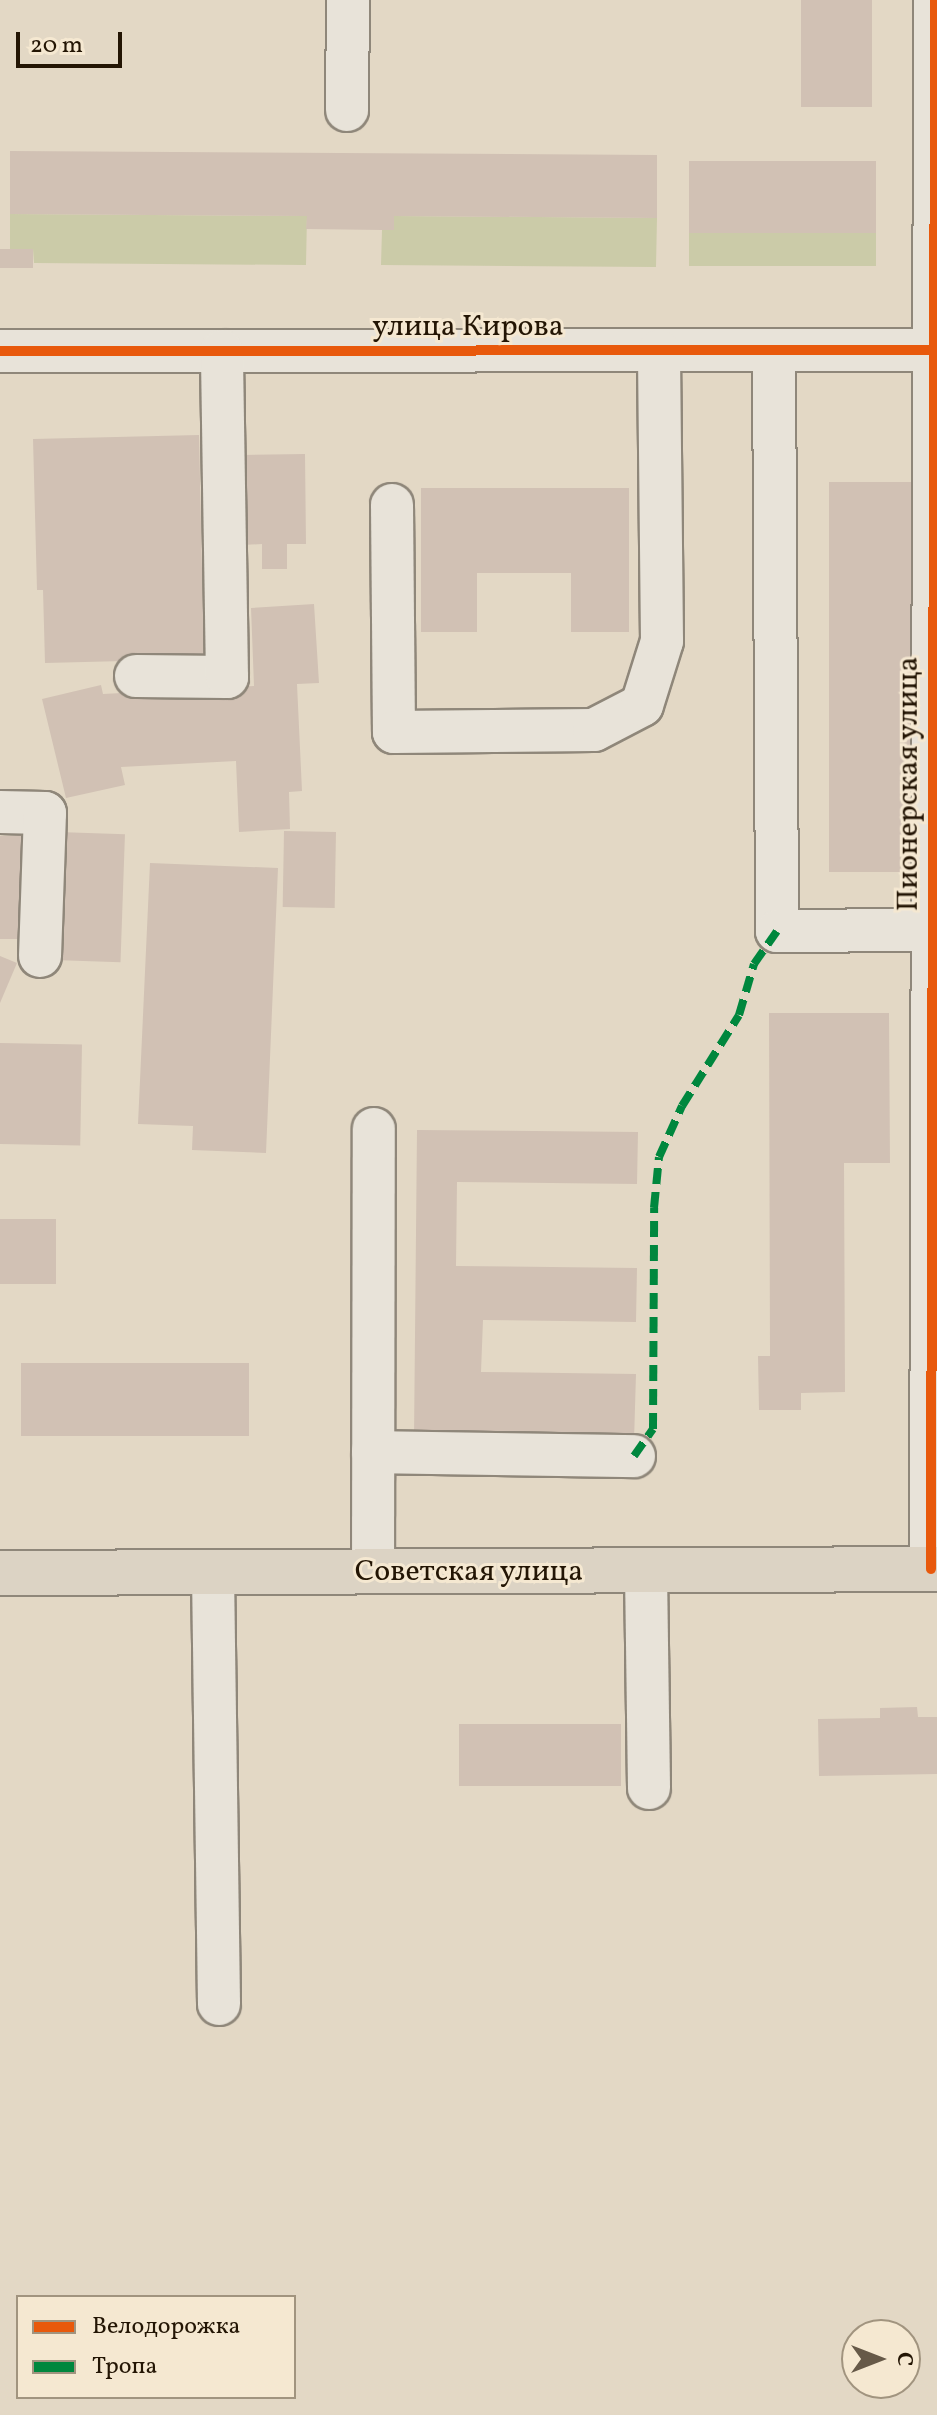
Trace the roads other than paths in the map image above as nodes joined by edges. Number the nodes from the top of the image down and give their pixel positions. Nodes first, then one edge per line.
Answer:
1 (348, 0) edge
2 (935, 0) edge
3 (347, 110) dead end
4 (774, 350) junction
5 (935, 350) edge
6 (0, 351) edge
7 (222, 351) junction
8 (659, 351) junction
9 (392, 505) dead end
10 (136, 676) dead end
11 (0, 812) edge
12 (932, 930) junction
13 (40, 956) dead end
14 (374, 1129) dead end
15 (373, 1452) junction
16 (634, 1456) dead end
17 (934, 1569) edge
18 (373, 1571) junction
19 (646, 1572) junction
20 (0, 1573) edge
21 (213, 1573) junction
22 (649, 1788) dead end
23 (219, 2004) dead end

1 - 3 street
2 - 5 street, Пионерская улица
4 - 5 street, улица Кирова
4 - 8 street, улица Кирова
4 - 12 street
5 - 12 street, Пионерская улица
6 - 7 street, улица Кирова
7 - 8 street, улица Кирова
7 - 10 street
8 - 9 street
11 - 13 street
12 - 17 street, Пионерская улица
14 - 15 street
15 - 16 street
15 - 18 street
17 - 19 main road, Советская улица
18 - 19 main road, Советская улица
18 - 21 main road, Советская улица
19 - 22 street
20 - 21 main road, Советская улица
21 - 23 street

